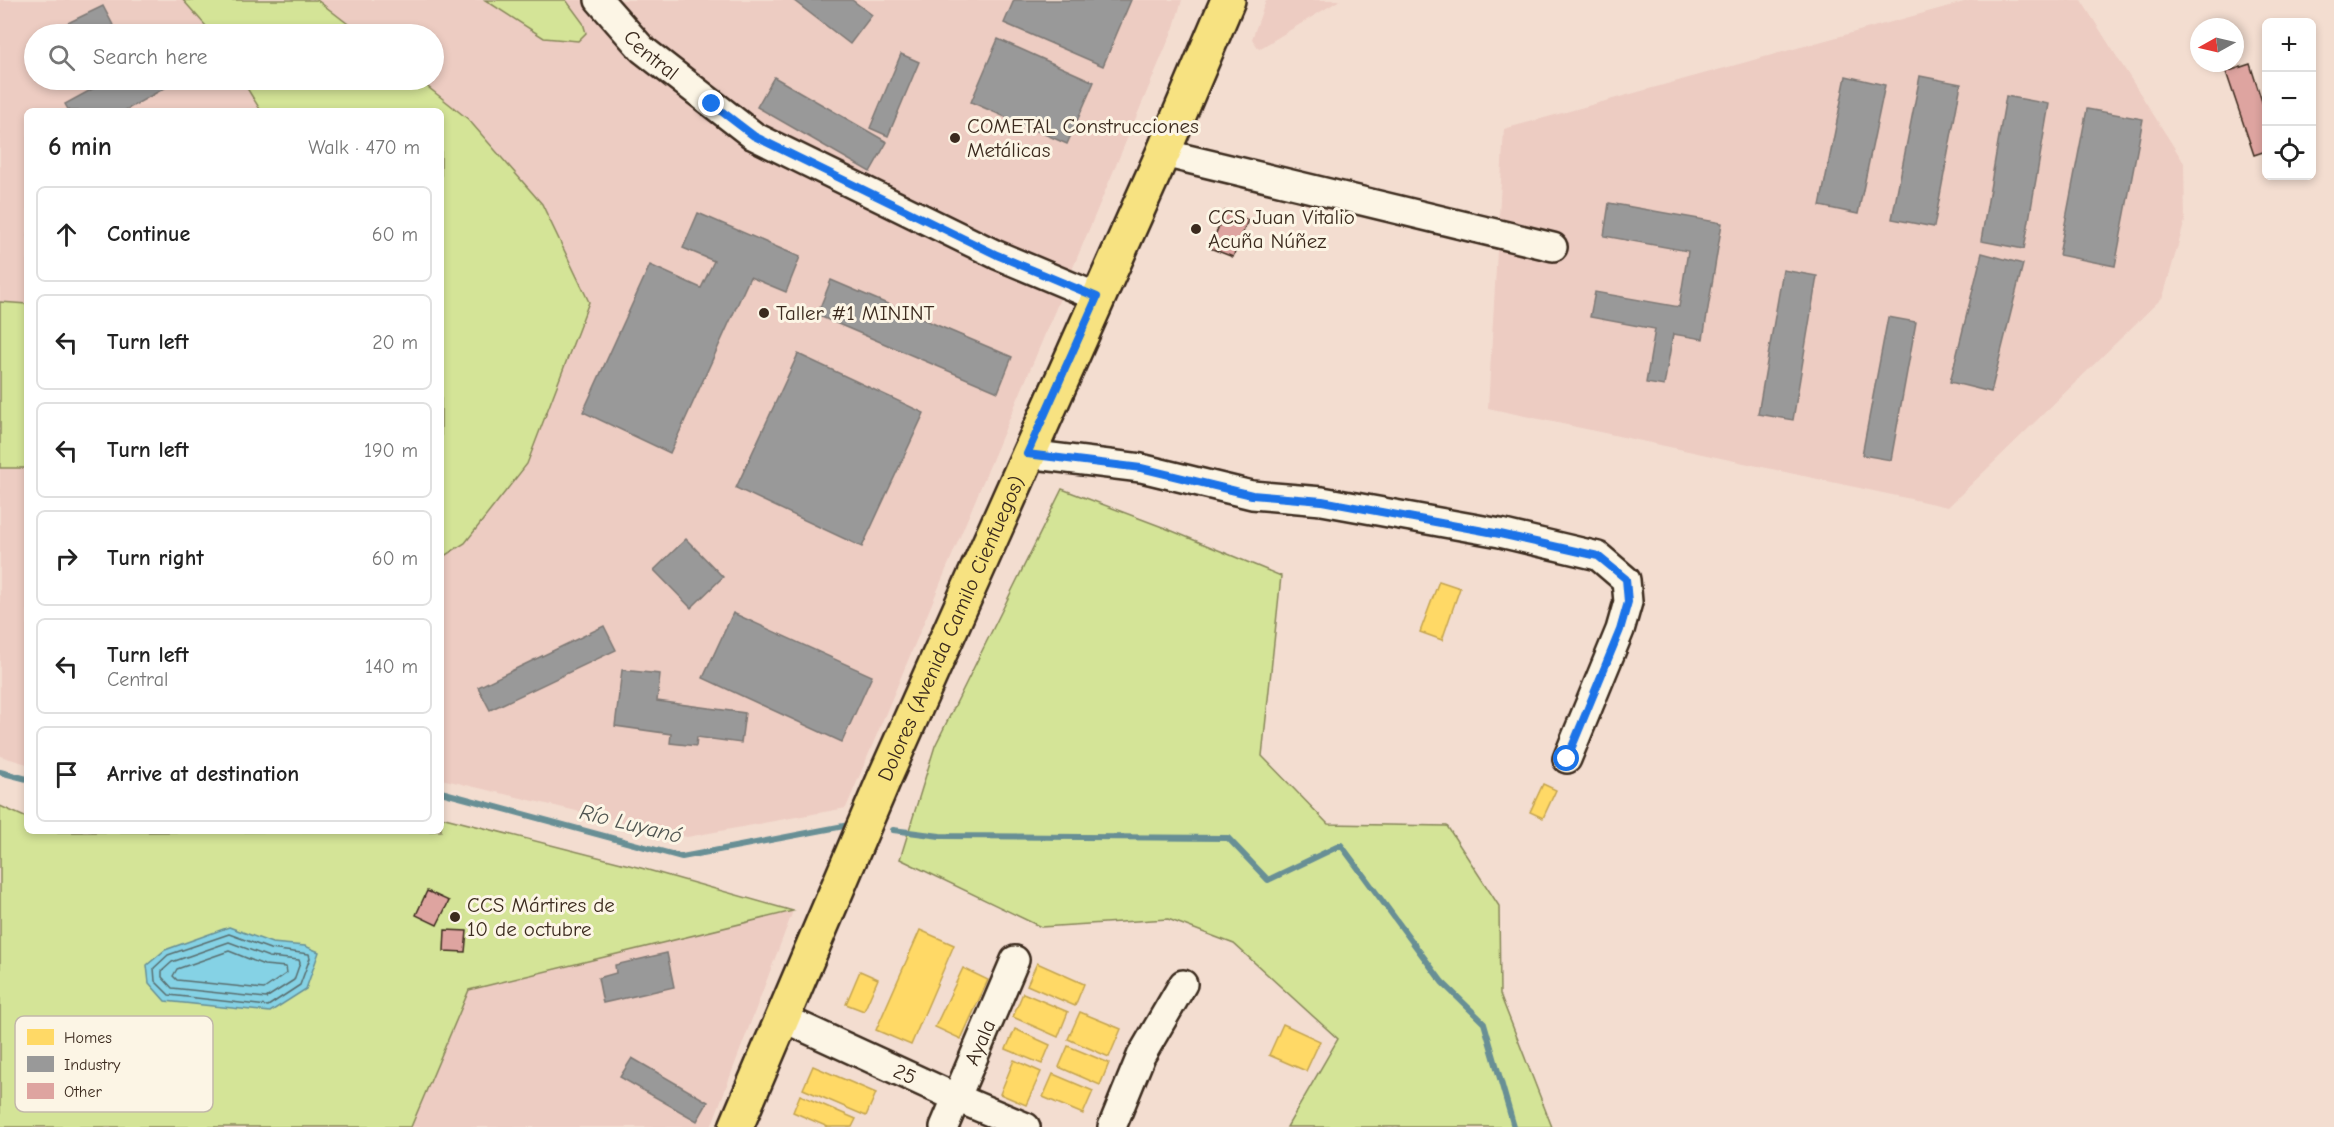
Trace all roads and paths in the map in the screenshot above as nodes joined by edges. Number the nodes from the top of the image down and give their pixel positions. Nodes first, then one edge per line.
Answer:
1 (599, 0) edge
2 (1228, 0) edge
3 (1162, 153) junction
4 (1553, 247) dead end
5 (1097, 297) junction
6 (1027, 454) junction
7 (1567, 759) dead end
8 (1015, 960) dead end
9 (1183, 984) dead end
10 (783, 1018) junction
11 (957, 1098) junction
12 (736, 1127) edge
13 (944, 1127) edge
14 (1026, 1127) edge
15 (1112, 1127) edge

1 - 5 street, Central
2 - 3 main road, Dolores (Avenida Camilo Cienfuegos)
3 - 4 street
3 - 5 main road, Dolores (Avenida Camilo Cienfuegos)
5 - 6 main road, Dolores (Avenida Camilo Cienfuegos)
6 - 7 street
6 - 10 main road, Dolores (Avenida Camilo Cienfuegos)
8 - 11 street, Ayala
9 - 15 street
10 - 11 street, 25
10 - 12 main road, Dolores (Avenida Camilo Cienfuegos)
11 - 13 street, Ayala
11 - 14 street, 25

